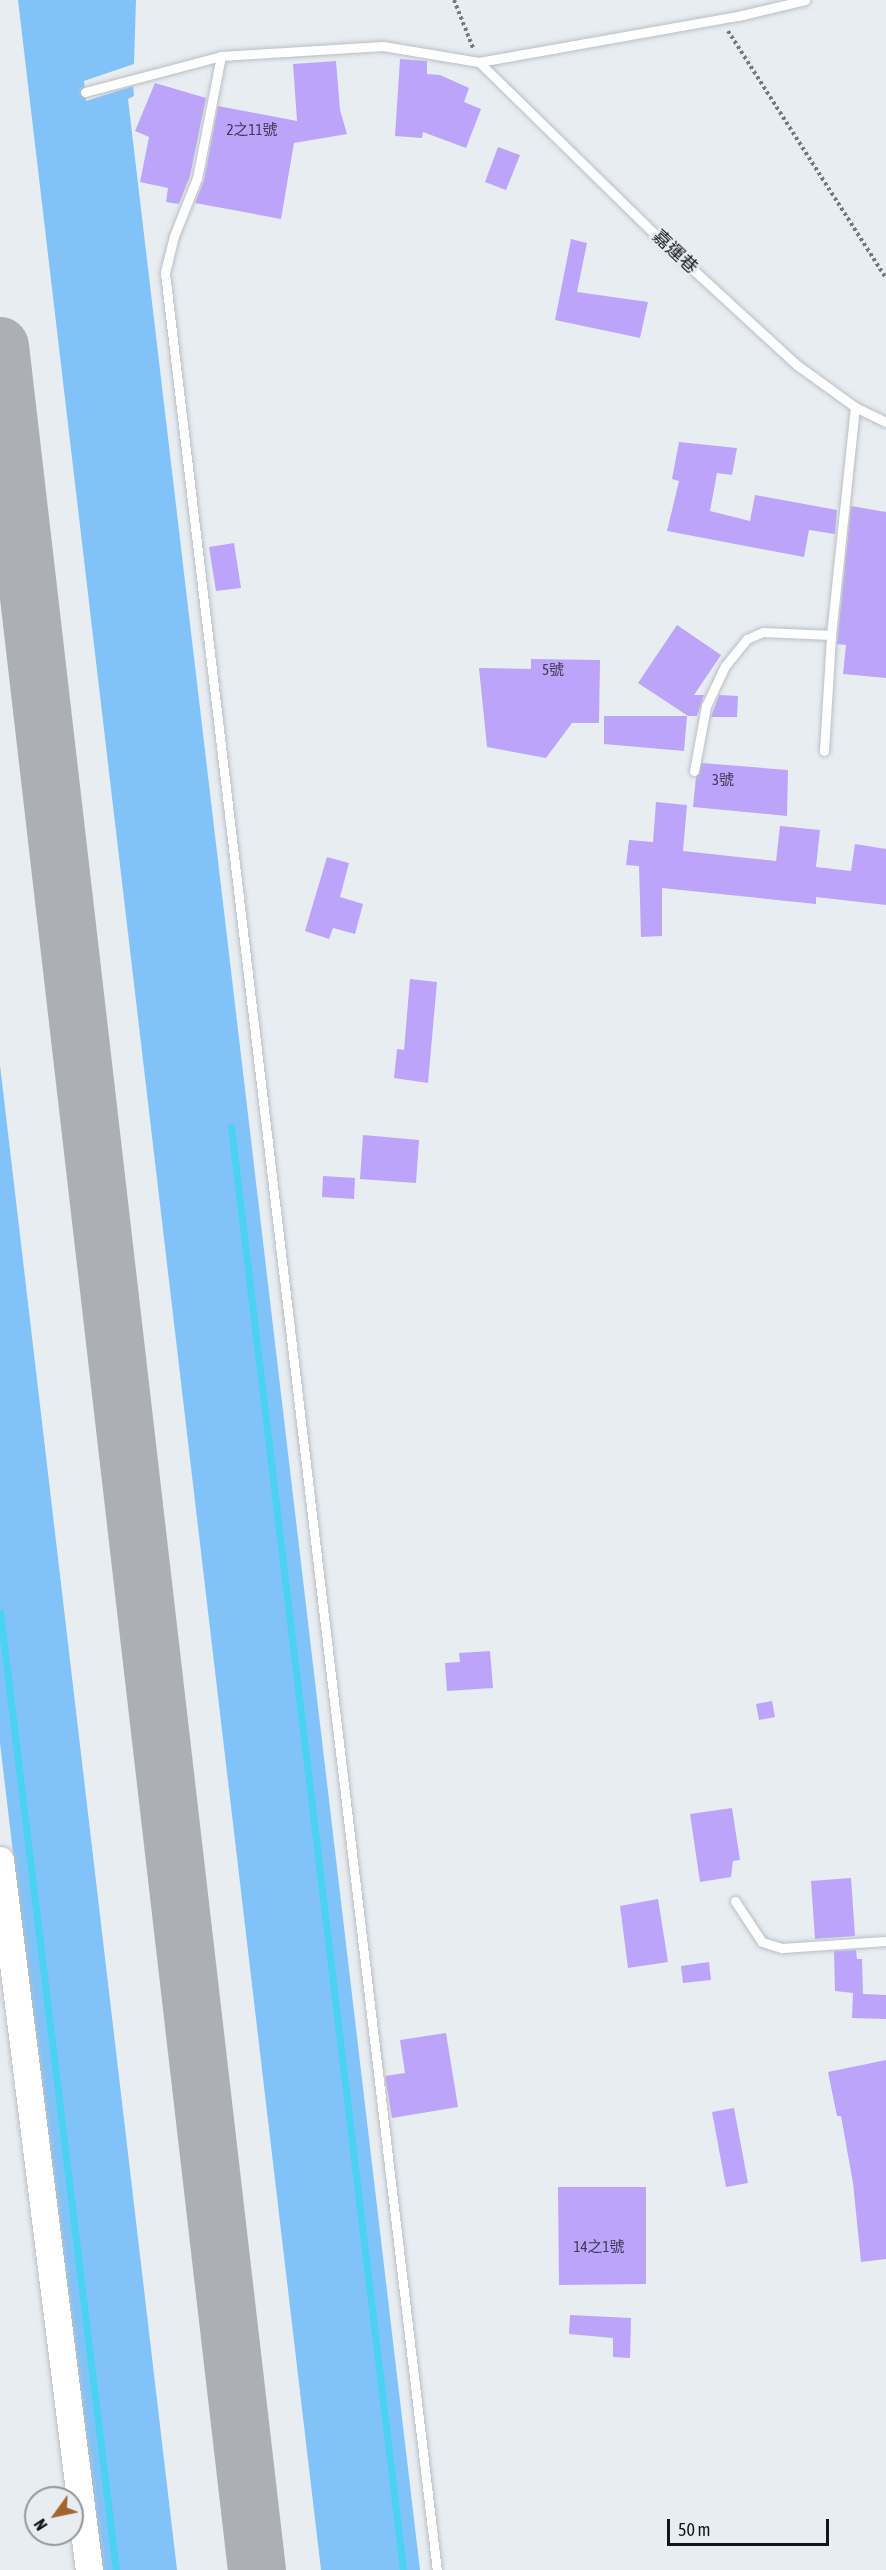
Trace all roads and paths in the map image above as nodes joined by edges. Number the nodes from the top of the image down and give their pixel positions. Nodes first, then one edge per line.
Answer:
1 (454, 0) edge
2 (805, 0) edge
3 (721, 19) junction
4 (221, 56) junction
5 (479, 63) junction
6 (85, 92) dead end
7 (886, 278) edge
8 (855, 407) junction
9 (886, 422) edge
10 (831, 635) junction
11 (824, 751) dead end
12 (694, 771) dead end
13 (0, 1860) edge
14 (735, 1901) dead end
15 (886, 1941) edge
16 (89, 2570) edge
17 (437, 2570) edge

1 - 5 path
2 - 3 lane
3 - 5 lane
3 - 7 path
4 - 5 lane
4 - 6 lane
4 - 17 lane
5 - 8 lane, 嘉運巷
8 - 9 lane, 嘉運巷
8 - 10 lane
10 - 11 lane
10 - 12 lane
13 - 16 street
14 - 15 lane

